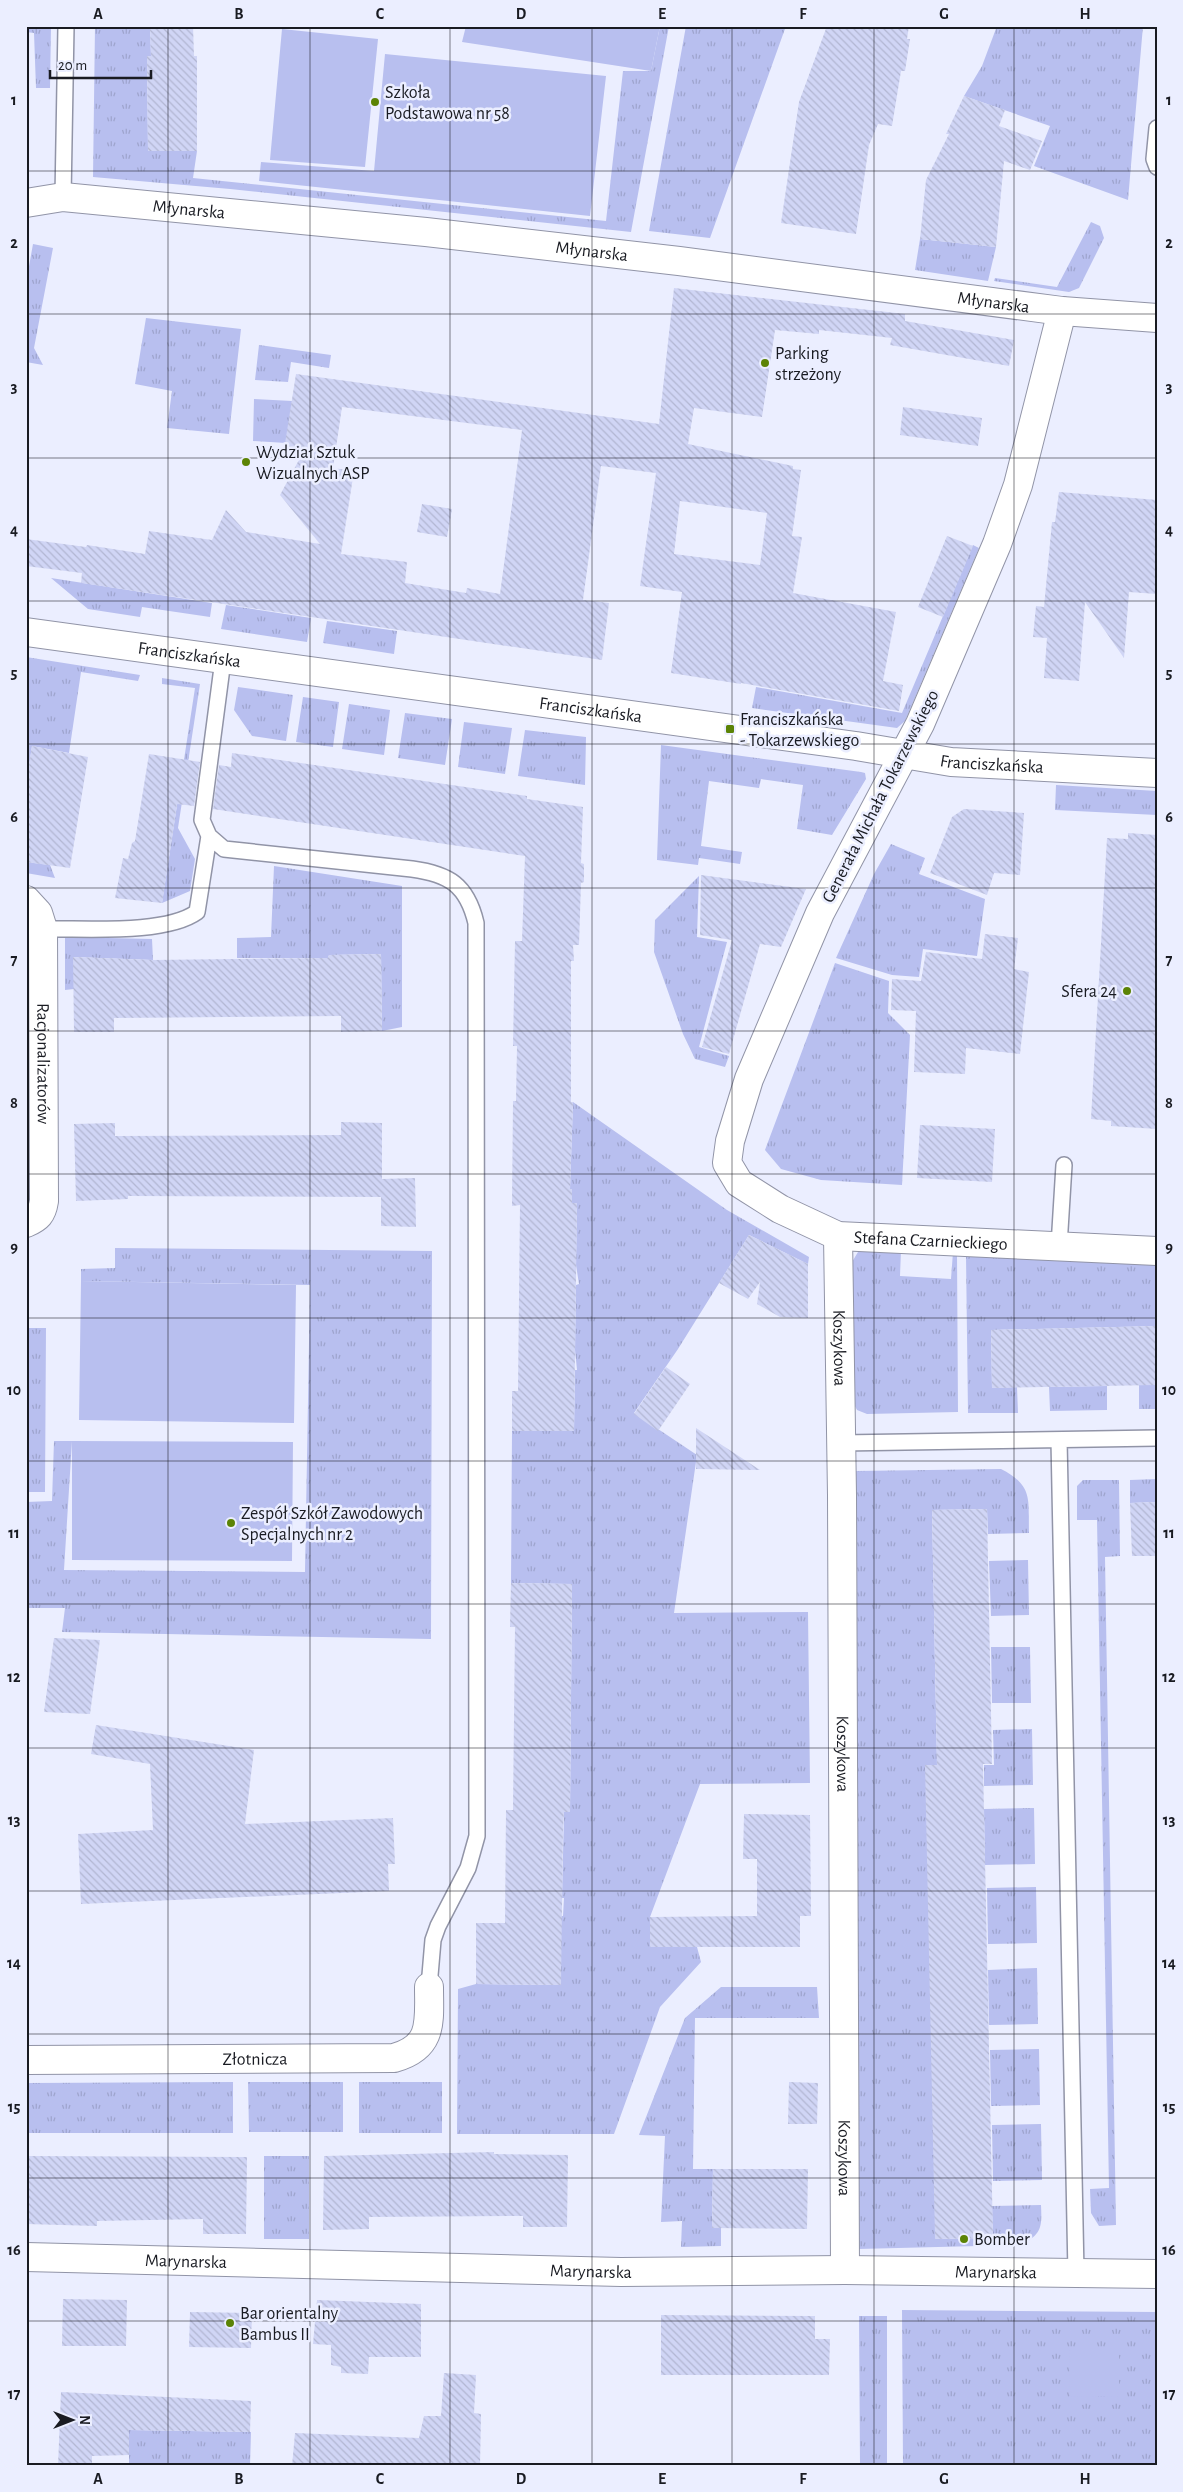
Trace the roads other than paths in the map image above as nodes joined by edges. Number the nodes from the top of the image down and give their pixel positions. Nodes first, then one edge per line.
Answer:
1 (66, 26) edge
2 (1157, 128) edge
3 (1157, 167) edge
4 (63, 198) junction
5 (26, 203) edge
6 (1062, 312) junction
7 (1157, 318) edge
8 (26, 632) edge
9 (223, 660) junction
10 (905, 754) junction
11 (1157, 773) edge
12 (209, 836) junction
13 (26, 900) edge
14 (44, 929) junction
15 (728, 1163) joint
16 (1064, 1165) dead end
17 (26, 1223) edge
18 (838, 1236) junction
19 (1058, 1246) junction
20 (1157, 1251) edge
21 (1157, 1438) edge
22 (1058, 1440) junction
23 (841, 1442) junction
24 (429, 1987) joint
25 (26, 2060) edge
26 (26, 2257) edge
27 (845, 2270) junction
28 (1076, 2273) junction
29 (1157, 2274) edge

1 - 4 lane
2 - 3 lane
4 - 5 street, Młynarska
4 - 6 street, Młynarska
6 - 7 street, Młynarska
6 - 10 street, Generała Michała Tokarzewskiego
8 - 9 street, Franciszkańska
9 - 10 street, Franciszkańska
9 - 12 lane
10 - 11 street, Franciszkańska
10 - 15 street, Generała Michała Tokarzewskiego
12 - 14 lane
12 - 24 lane
13 - 14 street, Racjonalizatorów
14 - 17 street, Racjonalizatorów
15 - 18 street, Stefana Czarnieckiego
16 - 19 lane
18 - 19 street, Stefana Czarnieckiego
18 - 23 street, Koszykowa
19 - 20 street, Stefana Czarnieckiego
21 - 22 lane
22 - 23 lane
22 - 28 lane
23 - 27 street, Koszykowa
24 - 25 street, Złotnicza
26 - 27 street, Marynarska
27 - 28 street, Marynarska
28 - 29 street, Marynarska

